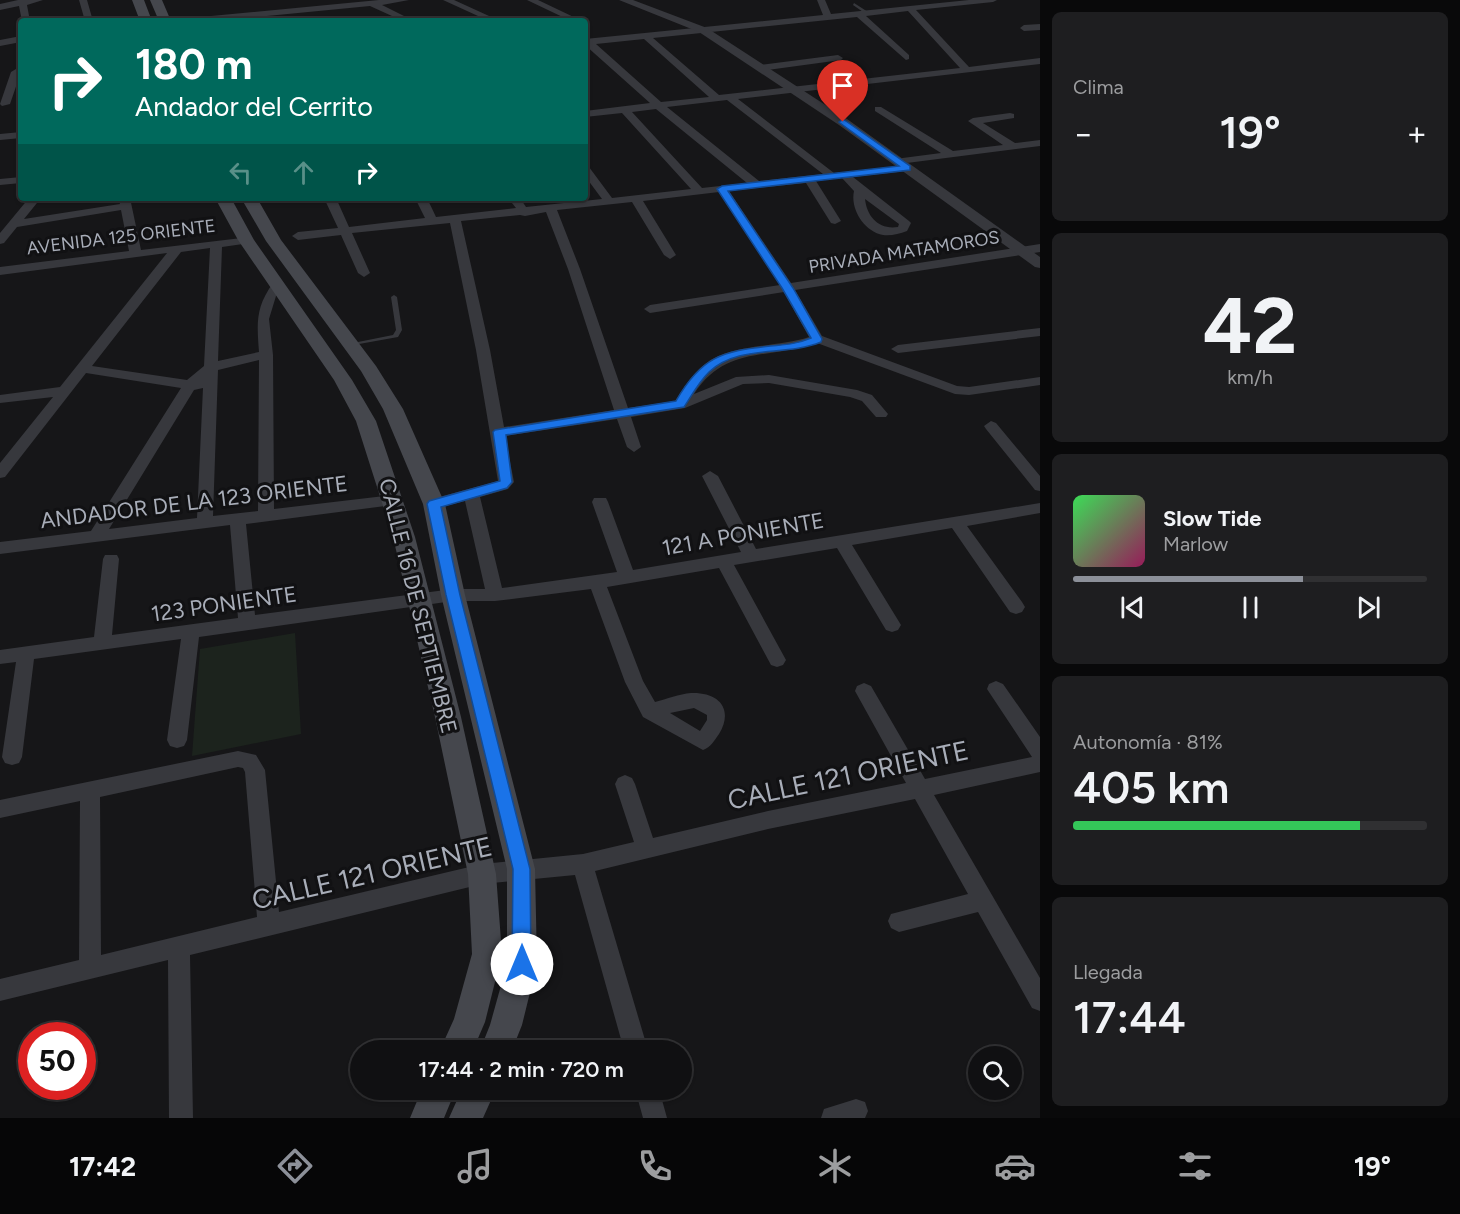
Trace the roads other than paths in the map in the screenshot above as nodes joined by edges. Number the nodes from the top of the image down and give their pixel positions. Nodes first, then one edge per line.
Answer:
1 (39, 0) edge
2 (83, 0) edge
3 (138, 0) edge
4 (156, 0) edge
5 (282, 0) edge
6 (405, 0) edge
7 (447, 0) edge
8 (531, 0) edge
9 (624, 0) edge
10 (821, 0) edge
11 (870, 0) edge
12 (993, 0) edge
13 (19, 1) edge
14 (367, 2) edge
15 (936, 3) edge
16 (0, 4) edge
17 (854, 4) dead end
18 (301, 9) junction
19 (910, 9) junction
20 (885, 11) junction
21 (863, 13) junction
22 (317, 17) dead end
23 (828, 17) junction
24 (25, 18) edge
25 (88, 18) edge
26 (145, 18) edge
27 (164, 18) edge
28 (231, 18) edge
29 (403, 18) edge
30 (489, 18) edge
31 (571, 18) edge
32 (1040, 27) edge
33 (1024, 28) dead end
34 (591, 30) dead end
35 (703, 30) junction
36 (646, 36) junction
37 (18, 40) edge
38 (604, 40) junction
39 (588, 42) edge
40 (0, 43) edge
41 (588, 43) edge
42 (906, 57) dead end
43 (838, 58) dead end
44 (1040, 61) edge
45 (760, 68) junction
46 (966, 69) junction
47 (18, 72) edge
48 (0, 75) edge
49 (797, 89) junction
50 (729, 97) junction
51 (717, 99) junction
52 (18, 102) edge
53 (3, 104) edge
54 (659, 106) junction
55 (878, 109) dead end
56 (624, 110) junction
57 (588, 114) edge
58 (1010, 116) dead end
59 (18, 135) edge
60 (0, 137) edge
61 (1040, 143) edge
62 (1014, 147) junction
63 (952, 155) junction
64 (903, 165) junction
65 (588, 173) edge
66 (846, 176) junction
67 (833, 177) junction
68 (809, 179) junction
69 (18, 180) edge
70 (0, 182) edge
71 (757, 185) junction
72 (722, 189) junction
73 (860, 190) dead end
74 (700, 192) junction
75 (636, 199) junction
76 (32, 201) edge
77 (225, 201) edge
78 (251, 201) edge
79 (331, 201) edge
80 (422, 201) edge
81 (516, 201) edge
82 (125, 202) edge
83 (610, 202) junction
84 (551, 210) junction
85 (525, 213) junction
86 (455, 220) junction
87 (835, 221) dead end
88 (432, 222) junction
89 (13, 224) junction
90 (345, 230) junction
91 (298, 236) dead end
92 (0, 240) edge
93 (246, 240) junction
94 (216, 244) junction
95 (178, 248) junction
96 (1040, 248) edge
97 (1021, 251) junction
98 (136, 254) junction
99 (670, 255) dead end
100 (1040, 264) edge
101 (0, 271) edge
102 (364, 273) dead end
103 (277, 286) junction
104 (788, 288) junction
105 (394, 297) dead end
106 (650, 309) dead end
107 (1040, 332) edge
108 (817, 339) junction
109 (349, 345) junction
110 (898, 349) dead end
111 (266, 355) junction
112 (212, 366) junction
113 (84, 369) junction
114 (1040, 381) edge
115 (190, 384) junction
116 (210, 388) junction
117 (66, 391) junction
118 (0, 399) edge
119 (680, 405) junction
120 (881, 414) dead end
121 (624, 415) junction
122 (991, 426) dead end
123 (499, 432) junction
124 (634, 447) dead end
125 (0, 473) edge
126 (710, 476) dead end
127 (1040, 486) edge
128 (472, 495) junction
129 (393, 500) junction
130 (600, 502) dead end
131 (434, 504) junction
132 (1040, 508) edge
133 (266, 516) junction
134 (238, 520) junction
135 (955, 521) junction
136 (204, 523) junction
137 (96, 537) junction
138 (840, 540) junction
139 (0, 548) edge
140 (751, 556) junction
141 (111, 559) dead end
142 (724, 561) junction
143 (627, 577) junction
144 (597, 582) junction
145 (453, 595) junction
146 (495, 595) junction
147 (418, 601) junction
148 (1016, 608) dead end
149 (247, 623) junction
150 (892, 625) dead end
151 (191, 632) junction
152 (102, 644) junction
153 (26, 654) junction
154 (0, 657) edge
155 (777, 660) dead end
156 (996, 689) dead end
157 (864, 691) dead end
158 (650, 711) dead end
159 (177, 740) dead end
160 (1040, 753) edge
161 (12, 757) dead end
162 (1040, 764) edge
163 (625, 784) dead end
164 (919, 789) junction
165 (90, 791) junction
166 (0, 809) edge
167 (646, 848) junction
168 (583, 864) junction
169 (521, 869) junction
170 (482, 874) junction
171 (983, 901) junction
172 (899, 921) dead end
173 (269, 926) junction
174 (179, 948) junction
175 (90, 969) junction
176 (0, 990) edge
177 (1040, 1000) edge
178 (461, 1040) edge
179 (500, 1040) edge
180 (633, 1040) edge
181 (434, 1100) edge
182 (474, 1100) edge
183 (650, 1100) edge
184 (856, 1111) dead end
185 (181, 1118) edge
186 (427, 1118) edge
187 (466, 1118) edge
188 (655, 1118) edge
189 (833, 1118) edge

1 - 13 street
2 - 25 street
3 - 26 main road
4 - 27 main road
5 - 18 street
6 - 14 street
7 - 30 street
8 - 31 street
9 - 35 street
10 - 23 street
11 - 20 street
12 - 15 street
13 - 16 street
13 - 24 street
14 - 18 street
14 - 29 street
15 - 19 street
17 - 21 lane
18 - 22 street
18 - 28 street
19 - 20 street
19 - 46 street
20 - 21 street
21 - 23 street
21 - 42 street
23 - 35 street
32 - 33 street
34 - 38 street
35 - 36 street
35 - 45 street
36 - 38 street
36 - 51 street
37 - 40 street
38 - 39 street
41 - 54 street
43 - 45 street
44 - 46 street
45 - 49 street
46 - 49 street
47 - 48 street
47 - 53 street
49 - 50 street
49 - 64 street
50 - 51 street
50 - 67 street
51 - 54 street
52 - 53 street
54 - 56 street
54 - 71 street
55 - 63 street
56 - 57 street
56 - 74 street
58 - 62 street
59 - 60 street
61 - 62 street
62 - 63 street
63 - 64 street
64 - 66 street
64 - 97 street
65 - 83 street
66 - 67 street
66 - 73 street
67 - 68 street
68 - 71 street
68 - 87 street
69 - 70 street
71 - 72 street
72 - 74 street
72 - 104 street
74 - 75 street
75 - 83 street
75 - 99 street
76 - 89 street
77 - 93 main road, CALLE 16 DE SEPTIEMBRE
78 - 109 main road, CALLE 16 DE SEPTIEMBRE
79 - 90 street
80 - 88 street
81 - 85 street
82 - 89 street
82 - 98 street
83 - 84 street
84 - 85 street
84 - 121 street
85 - 86 street
86 - 88 street
86 - 123 street
88 - 90 street
89 - 92 street
90 - 91 street
90 - 102 street
93 - 94 street, AVENIDA 125 ORIENTE
93 - 103 main road, CALLE 16 DE SEPTIEMBRE
94 - 95 street, AVENIDA 125 ORIENTE
94 - 112 street
95 - 98 street, AVENIDA 125 ORIENTE
95 - 113 street
96 - 97 street, PRIVADA MATAMOROS
97 - 100 street
97 - 104 street, PRIVADA MATAMOROS
98 - 101 street, AVENIDA 125 ORIENTE
103 - 111 street
103 - 129 main road, CALLE 16 DE SEPTIEMBRE
104 - 106 street, PRIVADA MATAMOROS
104 - 108 street
105 - 109 lane
107 - 110 street
108 - 114 street
108 - 119 street
109 - 131 main road, CALLE 16 DE SEPTIEMBRE
111 - 112 street
111 - 133 street
112 - 115 street
112 - 116 street
113 - 115 street
113 - 117 street
115 - 116 street
115 - 137 street
116 - 136 street
117 - 118 street
117 - 125 street
119 - 120 street
119 - 121 street
121 - 123 street
121 - 124 street
122 - 127 street
123 - 128 street
126 - 140 street
128 - 131 street
128 - 146 street
129 - 133 street, ANDADOR DE LA 123 ORIENTE
129 - 147 main road, CALLE 16 DE SEPTIEMBRE
130 - 143 street
131 - 145 main road, CALLE 16 DE SEPTIEMBRE
132 - 135 street, 121 A PONIENTE
133 - 134 street, ANDADOR DE LA 123 ORIENTE
134 - 136 street, ANDADOR DE LA 123 ORIENTE
134 - 149 street
135 - 138 street, 121 A PONIENTE
135 - 148 street
136 - 137 street, ANDADOR DE LA 123 ORIENTE
137 - 139 street, ANDADOR DE LA 123 ORIENTE
138 - 140 street, 121 A PONIENTE
138 - 150 street
140 - 142 street, 121 A PONIENTE
141 - 152 street
142 - 143 street, 121 A PONIENTE
142 - 155 street
143 - 144 street, 121 A PONIENTE
144 - 146 street, 121 A PONIENTE
144 - 158 street
145 - 146 street, 121 A PONIENTE
145 - 147 street, 123 PONIENTE
145 - 169 main road, CALLE 16 DE SEPTIEMBRE
147 - 149 street, 123 PONIENTE
147 - 170 main road, CALLE 16 DE SEPTIEMBRE
149 - 151 street, 123 PONIENTE
151 - 152 street, 123 PONIENTE
151 - 159 street
152 - 153 street, 123 PONIENTE
153 - 154 street, 123 PONIENTE
153 - 161 street
156 - 160 street
157 - 164 street
162 - 164 street, CALLE 121 ORIENTE
163 - 167 street
164 - 167 street, CALLE 121 ORIENTE
164 - 171 street
165 - 166 street
165 - 173 street
165 - 175 street
167 - 168 street, CALLE 121 ORIENTE
168 - 169 street, CALLE 121 ORIENTE
168 - 180 street
169 - 170 street, CALLE 121 ORIENTE
169 - 179 main road, CALLE 16 DE SEPTIEMBRE
170 - 173 street, CALLE 121 ORIENTE
170 - 178 main road, CALLE 16 DE SEPTIEMBRE
171 - 172 street
171 - 177 street
173 - 174 street, CALLE 121 ORIENTE
174 - 175 street, CALLE 121 ORIENTE
174 - 185 street
175 - 176 street, CALLE 121 ORIENTE
181 - 186 main road
182 - 187 main road
183 - 188 street
184 - 189 street

